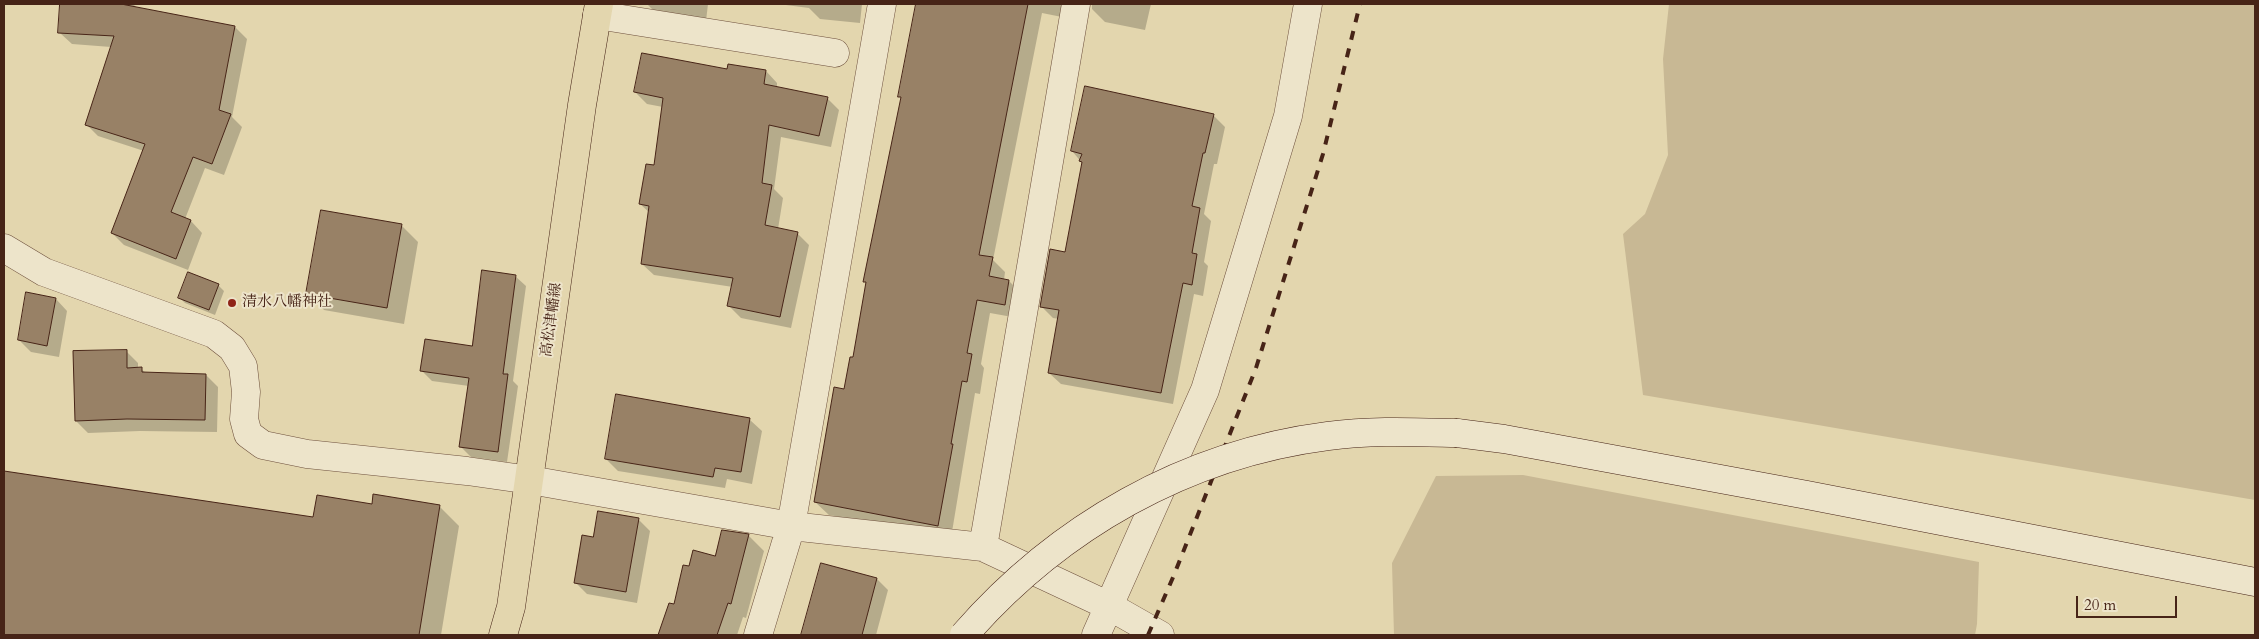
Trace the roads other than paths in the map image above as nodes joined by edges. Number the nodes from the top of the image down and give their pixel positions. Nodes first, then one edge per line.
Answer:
1 (882, 4) edge
2 (1076, 4) edge
3 (1308, 4) edge
4 (598, 9) edge
5 (835, 54) dead end
6 (4, 248) edge
7 (530, 480) junction
8 (791, 526) junction
9 (983, 547) junction
10 (2255, 582) edge
11 (1109, 606) junction
12 (504, 635) edge
13 (758, 635) edge
14 (964, 635) edge
15 (1096, 635) edge
16 (1160, 635) edge

1 - 8 street
2 - 9 street
3 - 11 street
4 - 5 street
4 - 7 main road, 高松津幡線
6 - 7 street
7 - 8 street
7 - 12 main road, 高松津幡線
8 - 9 street
8 - 13 street
9 - 11 street
10 - 14 street, bridge
11 - 15 street
11 - 16 street

